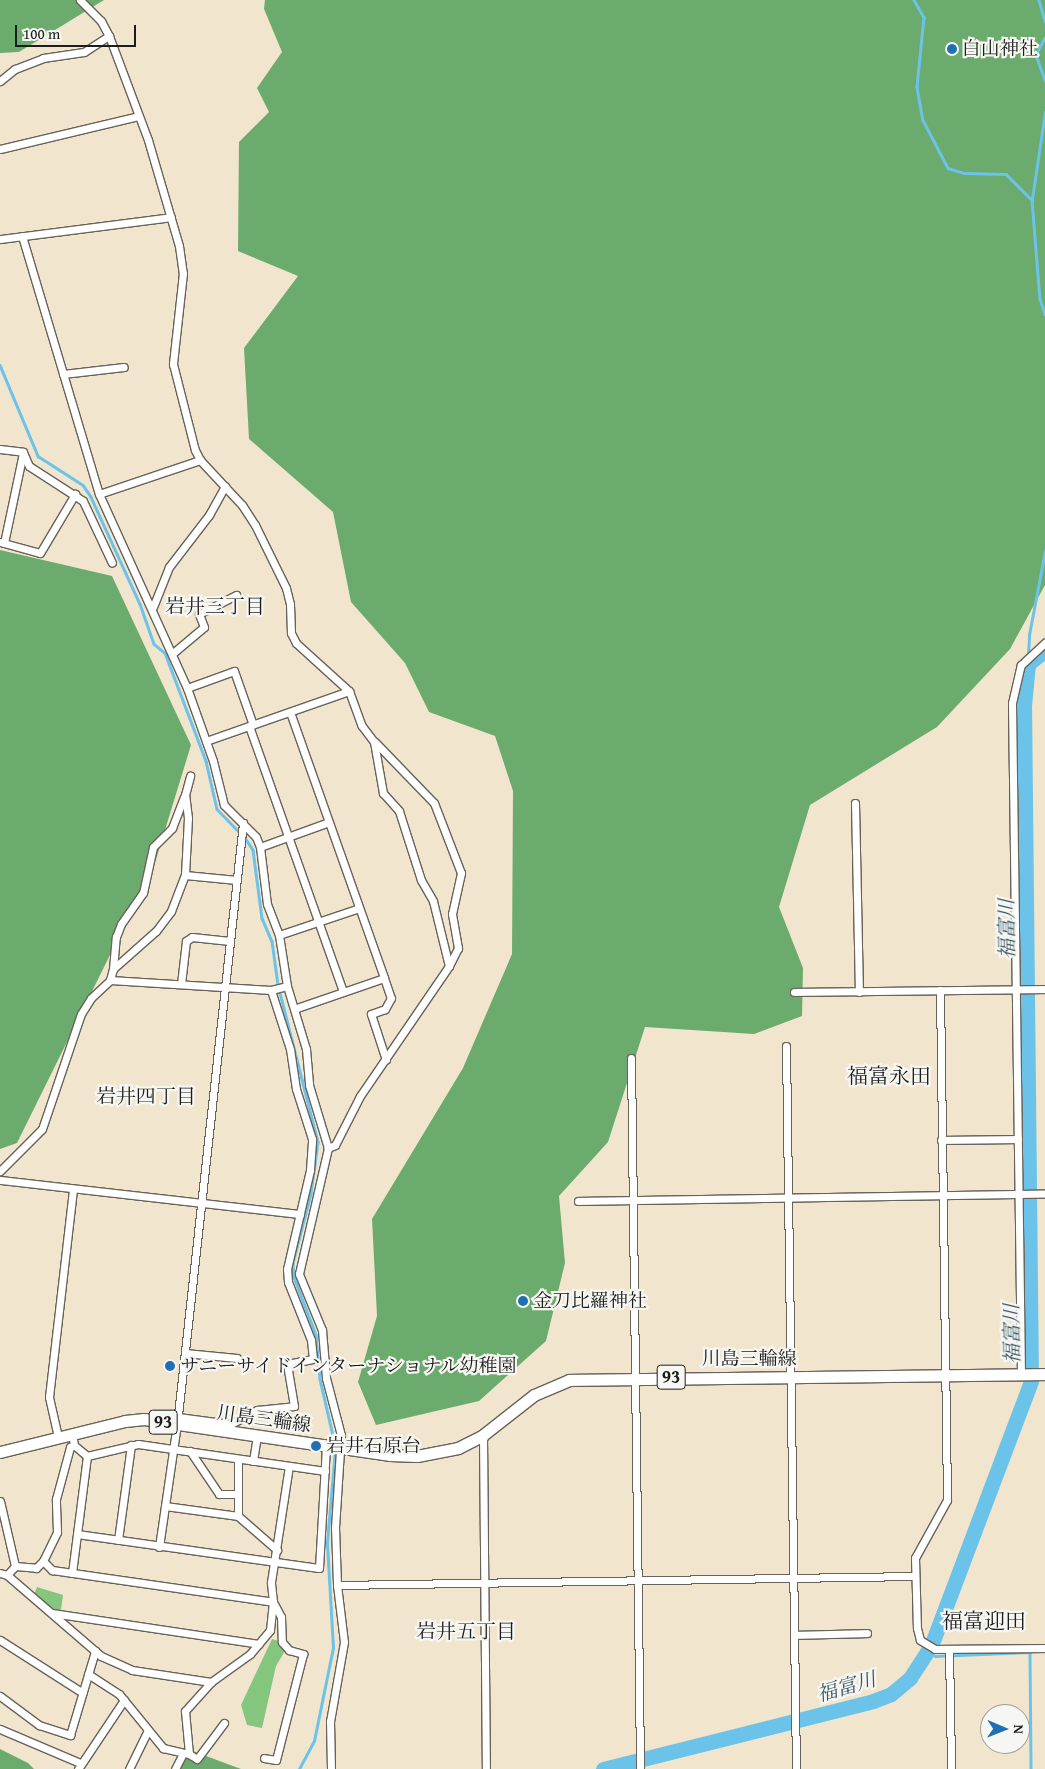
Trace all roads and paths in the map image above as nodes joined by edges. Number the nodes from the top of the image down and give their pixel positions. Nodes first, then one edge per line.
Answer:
1 (80, 0) edge
2 (109, 36) junction
3 (0, 81) edge
4 (138, 116) junction
5 (0, 150) edge
6 (171, 217) junction
7 (22, 236) junction
8 (0, 239) edge
9 (124, 366) dead end
10 (63, 374) junction
11 (0, 449) edge
12 (23, 452) junction
13 (200, 460) junction
14 (225, 486) junction
15 (75, 494) junction
16 (99, 494) junction
17 (2, 543) edge
18 (112, 563) dead end
19 (236, 595) dead end
20 (153, 607) junction
21 (1045, 643) edge
22 (173, 652) junction
23 (187, 688) junction
24 (349, 691) junction
25 (290, 712) junction
26 (251, 725) junction
27 (206, 741) junction
28 (374, 742) junction
29 (190, 776) dead end
30 (185, 795) junction
31 (855, 803) dead end
32 (328, 822) junction
33 (243, 827) junction
34 (288, 837) junction
35 (260, 847) junction
36 (184, 875) junction
37 (237, 880) junction
38 (358, 908) junction
39 (318, 922) junction
40 (279, 935) junction
41 (230, 941) junction
42 (449, 966) junction
43 (113, 969) junction
44 (384, 978) junction
45 (110, 980) junction
46 (181, 984) junction
47 (285, 986) junction
48 (225, 987) junction
49 (273, 989) junction
50 (1045, 989) edge
51 (940, 990) junction
52 (1016, 990) junction
53 (343, 991) junction
54 (794, 992) dead end
55 (859, 992) junction
56 (294, 1009) junction
57 (786, 1046) dead end
58 (631, 1058) dead end
59 (386, 1060) junction
60 (1018, 1139) junction
61 (941, 1140) junction
62 (328, 1148) junction
63 (0, 1171) edge
64 (0, 1180) edge
65 (72, 1191) junction
66 (1045, 1194) edge
67 (942, 1195) junction
68 (1020, 1195) junction
69 (789, 1198) junction
70 (578, 1201) dead end
71 (632, 1201) junction
72 (201, 1204) junction
73 (300, 1214) junction
74 (185, 1353) junction
75 (237, 1358) dead end
76 (1022, 1374) junction
77 (1041, 1374) edge
78 (945, 1375) junction
79 (790, 1376) junction
80 (635, 1377) junction
81 (177, 1421) junction
82 (483, 1435) junction
83 (257, 1436) junction
84 (58, 1437) junction
85 (73, 1440) junction
86 (132, 1446) junction
87 (334, 1447) junction
88 (173, 1449) junction
89 (190, 1451) junction
90 (0, 1452) edge
91 (87, 1456) junction
92 (238, 1458) junction
93 (253, 1461) junction
94 (289, 1466) junction
95 (325, 1471) junction
96 (238, 1494) junction
97 (0, 1502) edge
98 (165, 1506) junction
99 (238, 1516) junction
100 (4, 1533) edge
101 (77, 1534) junction
102 (118, 1540) junction
103 (159, 1547) junction
104 (277, 1550) junction
105 (43, 1561) junction
106 (274, 1564) junction
107 (16, 1566) junction
108 (72, 1572) junction
109 (4, 1574) edge
110 (914, 1576) junction
111 (794, 1579) junction
112 (638, 1582) junction
113 (483, 1584) junction
114 (337, 1585) junction
115 (273, 1602) junction
116 (50, 1613) junction
117 (867, 1633) dead end
118 (794, 1635) junction
119 (0, 1640) edge
120 (259, 1644) junction
121 (1045, 1648) edge
122 (95, 1651) junction
123 (949, 1652) junction
124 (88, 1674) junction
125 (211, 1682) junction
126 (83, 1692) junction
127 (0, 1696) edge
128 (124, 1700) junction
129 (224, 1723) dead end
130 (0, 1729) edge
131 (148, 1730) junction
132 (185, 1754) junction
133 (264, 1758) dead end
134 (79, 1766) edge
135 (130, 1769) edge
136 (175, 1769) edge
137 (331, 1769) edge
138 (486, 1769) edge
139 (640, 1769) edge
140 (796, 1769) edge
141 (951, 1769) edge

1 - 2 street
2 - 3 street
2 - 4 street
4 - 5 street
4 - 6 street
6 - 7 street
6 - 13 street
7 - 8 street
7 - 10 street
9 - 10 street
10 - 16 street
11 - 12 street
12 - 15 street
12 - 17 street
13 - 14 street
13 - 16 street
14 - 20 street
14 - 24 street
15 - 17 street
15 - 18 street
16 - 20 street
19 - 22 street
20 - 22 street
21 - 52 street
22 - 23 street
23 - 26 street
23 - 27 street
24 - 25 street
24 - 28 street
25 - 26 street
25 - 32 street
26 - 27 street
26 - 34 street
27 - 33 street
28 - 42 street
28 - 42 street
29 - 30 street
30 - 36 street
30 - 43 street
31 - 55 street
32 - 34 street
32 - 38 street
33 - 35 street
33 - 37 street
34 - 35 street
34 - 39 street
35 - 40 street
36 - 37 street
36 - 43 street
37 - 41 street
38 - 39 street
38 - 44 street
39 - 40 street
39 - 53 street
40 - 47 street
41 - 46 street
41 - 48 street
42 - 59 street
43 - 45 street
44 - 53 street
44 - 59 street
45 - 46 street
45 - 63 street
46 - 48 street
47 - 49 street
47 - 56 street
48 - 49 street
48 - 72 street
49 - 73 street
50 - 52 street
51 - 52 street
51 - 55 street
51 - 61 street
52 - 60 street
53 - 56 street
54 - 55 street
56 - 62 street
57 - 69 street
58 - 71 street
59 - 62 street
60 - 61 street
60 - 68 street
61 - 67 street
62 - 87 street
64 - 65 street
65 - 72 street
65 - 84 street
66 - 68 street
67 - 68 street
67 - 69 street
67 - 78 street
68 - 76 street
69 - 71 street
69 - 79 street
70 - 71 street
71 - 80 street
72 - 73 street
72 - 74 street
73 - 81 street
74 - 75 street
74 - 81 street
76 - 77 main road, 川島三輪線 / 93
76 - 78 main road, 川島三輪線 / 93
78 - 79 main road, 川島三輪線 / 93
78 - 110 street
79 - 80 main road, 川島三輪線 / 93
79 - 111 street
80 - 82 main road, 川島三輪線 / 93
80 - 112 street
81 - 83 main road, 川島三輪線 / 93
81 - 85 main road, 川島三輪線 / 93
81 - 88 street
82 - 87 main road, 川島三輪線 / 93
82 - 113 street
83 - 87 main road, 川島三輪線 / 93
83 - 93 street
84 - 85 main road, 川島三輪線 / 93
84 - 90 main road, 川島三輪線 / 93
85 - 91 street
85 - 105 street
86 - 88 street
86 - 91 street
86 - 102 street
87 - 95 street
87 - 114 street
88 - 89 street
88 - 98 street
89 - 92 street
89 - 96 street
91 - 101 street
92 - 93 street
92 - 96 street
93 - 94 street
94 - 95 street
94 - 104 street
95 - 106 street
96 - 99 street
97 - 100 street
98 - 99 street
98 - 103 street
99 - 104 street
100 - 107 street
101 - 102 street
101 - 108 street
102 - 103 street
103 - 106 street
104 - 106 street
105 - 107 street
105 - 108 street
106 - 115 street
107 - 109 street
108 - 115 street
109 - 116 street
110 - 111 street
110 - 123 street
111 - 112 street
111 - 118 street
112 - 113 street
112 - 139 street
113 - 114 street
113 - 138 street
114 - 137 street
115 - 120 street
115 - 133 street
116 - 120 street
116 - 122 street
117 - 118 street
118 - 140 street
119 - 126 street
120 - 125 street
121 - 123 street
122 - 124 street
122 - 125 street
123 - 141 street
124 - 126 street
124 - 128 street
125 - 132 street
126 - 127 street
128 - 131 street
128 - 134 street
129 - 132 street
130 - 134 street
131 - 132 street
131 - 135 street
132 - 136 street

